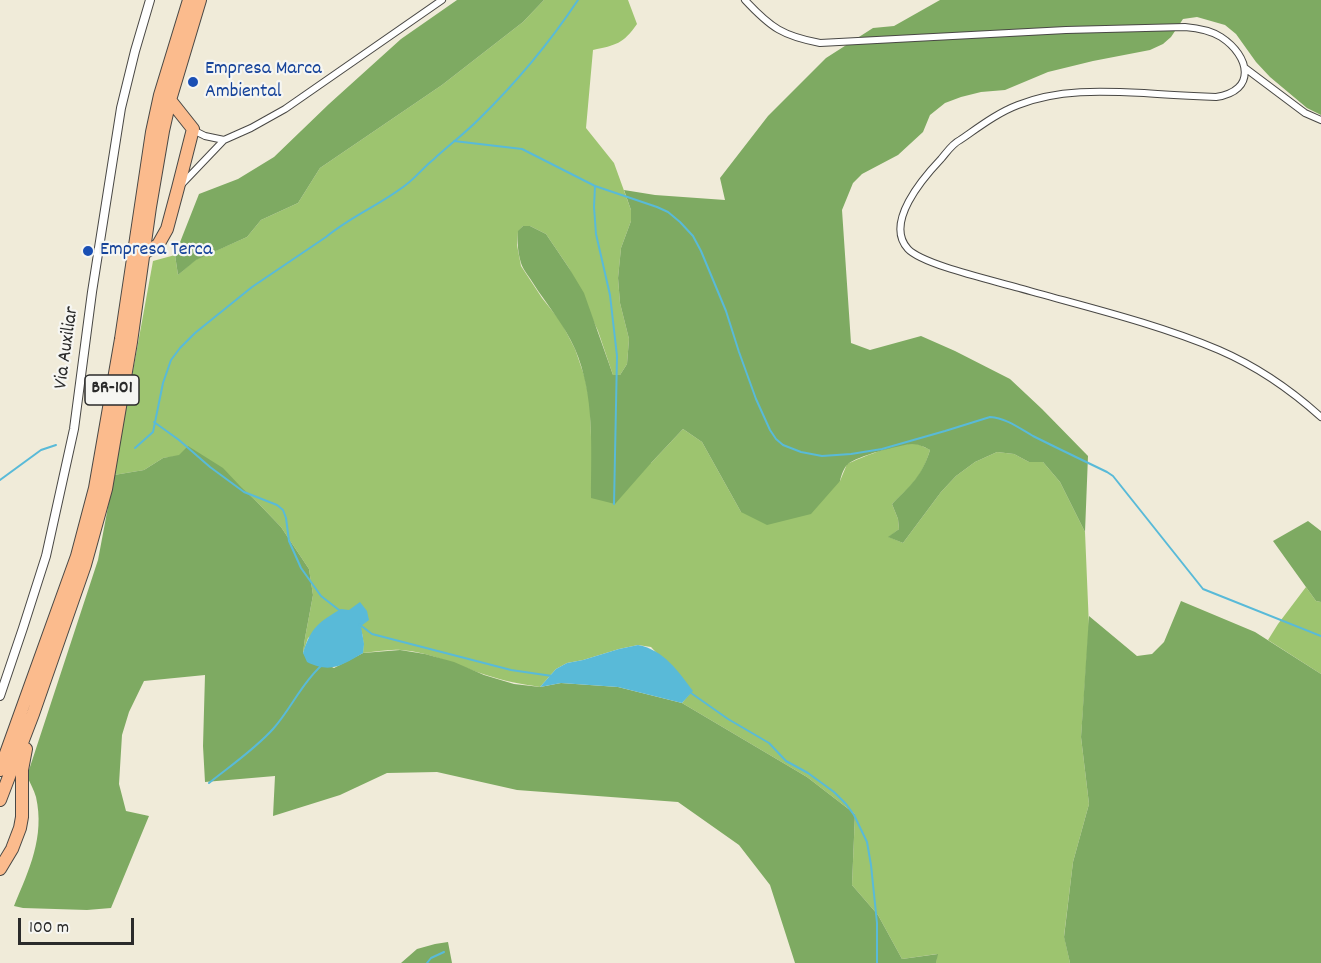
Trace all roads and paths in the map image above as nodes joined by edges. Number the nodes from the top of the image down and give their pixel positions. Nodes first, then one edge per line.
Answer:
1 (150, 0) edge
2 (189, 0) edge
3 (200, 0) edge
4 (442, 0) edge
5 (746, 0) edge
6 (1245, 68) junction
7 (170, 100) junction
8 (1321, 120) edge
9 (193, 129) junction
10 (224, 140) junction
11 (178, 188) junction
12 (144, 253) junction
13 (1321, 417) edge
14 (0, 696) edge
15 (33, 714) junction
16 (0, 770) edge
17 (0, 800) edge
18 (0, 869) edge

1 - 14 street, Via Auxiliar
2 - 16 highway, BR-101
3 - 7 highway, BR-101
4 - 10 street
5 - 6 street
6 - 8 street
6 - 13 street
7 - 9 highway
7 - 12 highway, BR-101
9 - 10 street
9 - 11 highway
10 - 11 street
11 - 12 highway
12 - 15 highway, BR-101
15 - 17 highway, BR-101
15 - 18 highway

